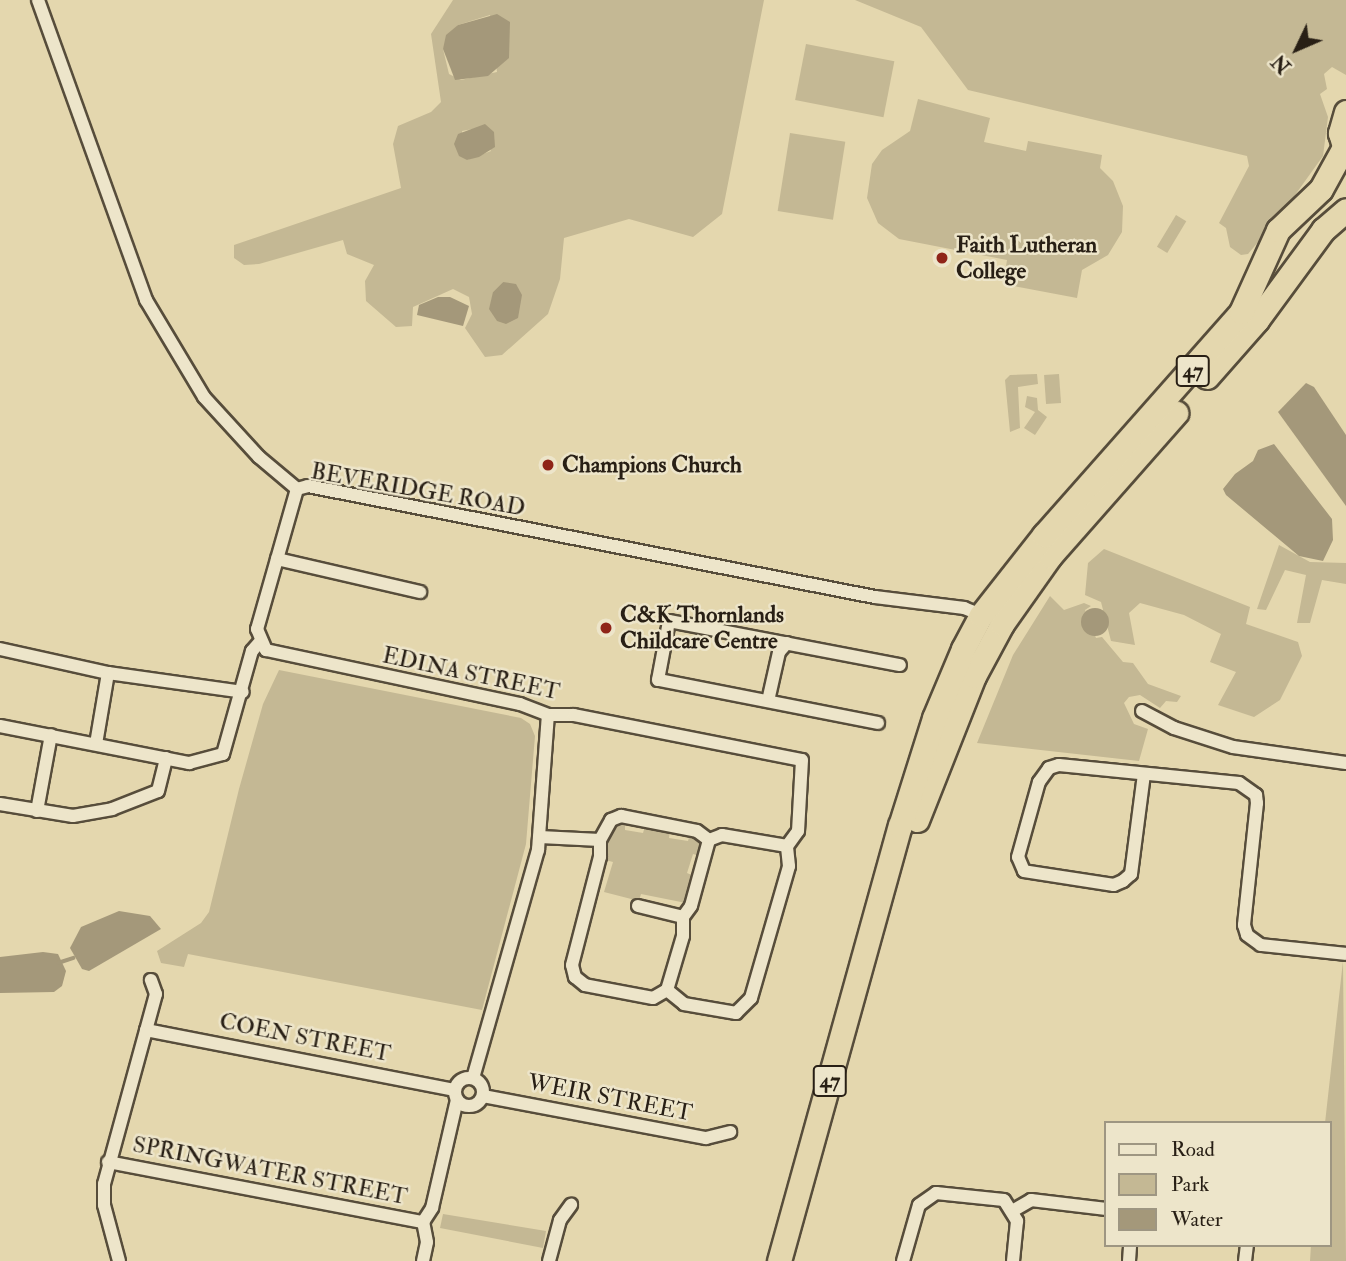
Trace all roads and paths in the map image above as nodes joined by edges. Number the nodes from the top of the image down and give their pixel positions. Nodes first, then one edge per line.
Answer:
1 (38, 0) edge
2 (1346, 112) edge
3 (1345, 151) edge
4 (1346, 210) edge
5 (297, 489) junction
6 (277, 559) junction
7 (421, 592) dead end
8 (992, 619) junction
9 (259, 643) junction
10 (787, 643) junction
11 (0, 649) edge
12 (900, 665) dead end
13 (108, 673) junction
14 (243, 692) junction
15 (768, 701) junction
16 (1142, 711) dead end
17 (548, 715) junction
18 (878, 723) dead end
19 (0, 726) edge
20 (51, 735) junction
21 (96, 744) junction
22 (166, 758) junction
23 (1346, 763) edge
24 (1144, 774) junction
25 (0, 804) edge
26 (37, 811) junction
27 (540, 837) junction
28 (600, 840) junction
29 (709, 840) junction
30 (787, 846) junction
31 (638, 906) dead end
32 (683, 917) junction
33 (1346, 954) edge
34 (151, 980) dead end
35 (667, 990) junction
36 (146, 1030) junction
37 (472, 1078) junction
38 (456, 1095) junction
39 (478, 1101) junction
40 (451, 1132) junction
41 (730, 1132) dead end
42 (108, 1161) junction
43 (571, 1205) dead end
44 (1104, 1209) edge
45 (1014, 1210) junction
46 (423, 1222) junction
47 (119, 1261) edge
48 (423, 1261) edge
49 (549, 1261) edge
50 (779, 1261) edge
51 (903, 1261) edge
52 (1013, 1261) edge

1 - 5 street, BEVERIDGE ROAD
2 - 3 highway
3 - 8 highway, 47
4 - 8 highway, 47
5 - 6 street
5 - 8 street, BEVERIDGE ROAD
6 - 7 street
6 - 9 street
8 - 50 highway, 47
9 - 14 street
9 - 17 street, EDINA STREET
10 - 12 street
10 - 15 street
10 - 15 street
11 - 13 street
13 - 14 street
13 - 21 street
14 - 22 street
15 - 18 street
16 - 23 street
17 - 27 street
17 - 30 street, EDINA STREET
19 - 20 street
20 - 21 street
20 - 26 street
21 - 22 street
22 - 26 street
24 - 24 street
24 - 33 street
25 - 26 street
27 - 28 street
27 - 37 street
28 - 29 street
28 - 35 street
29 - 30 street
29 - 32 street
30 - 35 street
31 - 32 street
32 - 35 street
34 - 36 street
36 - 38 street, COEN STREET
36 - 42 street
37 - 38 street
37 - 39 street
38 - 39 street, COEN STREET
38 - 40 street
39 - 40 street
39 - 41 street, WEIR STREET
40 - 46 street
42 - 46 street, SPRINGWATER STREET
42 - 47 street
43 - 49 street
44 - 45 street
45 - 51 street
45 - 52 street
46 - 48 street

